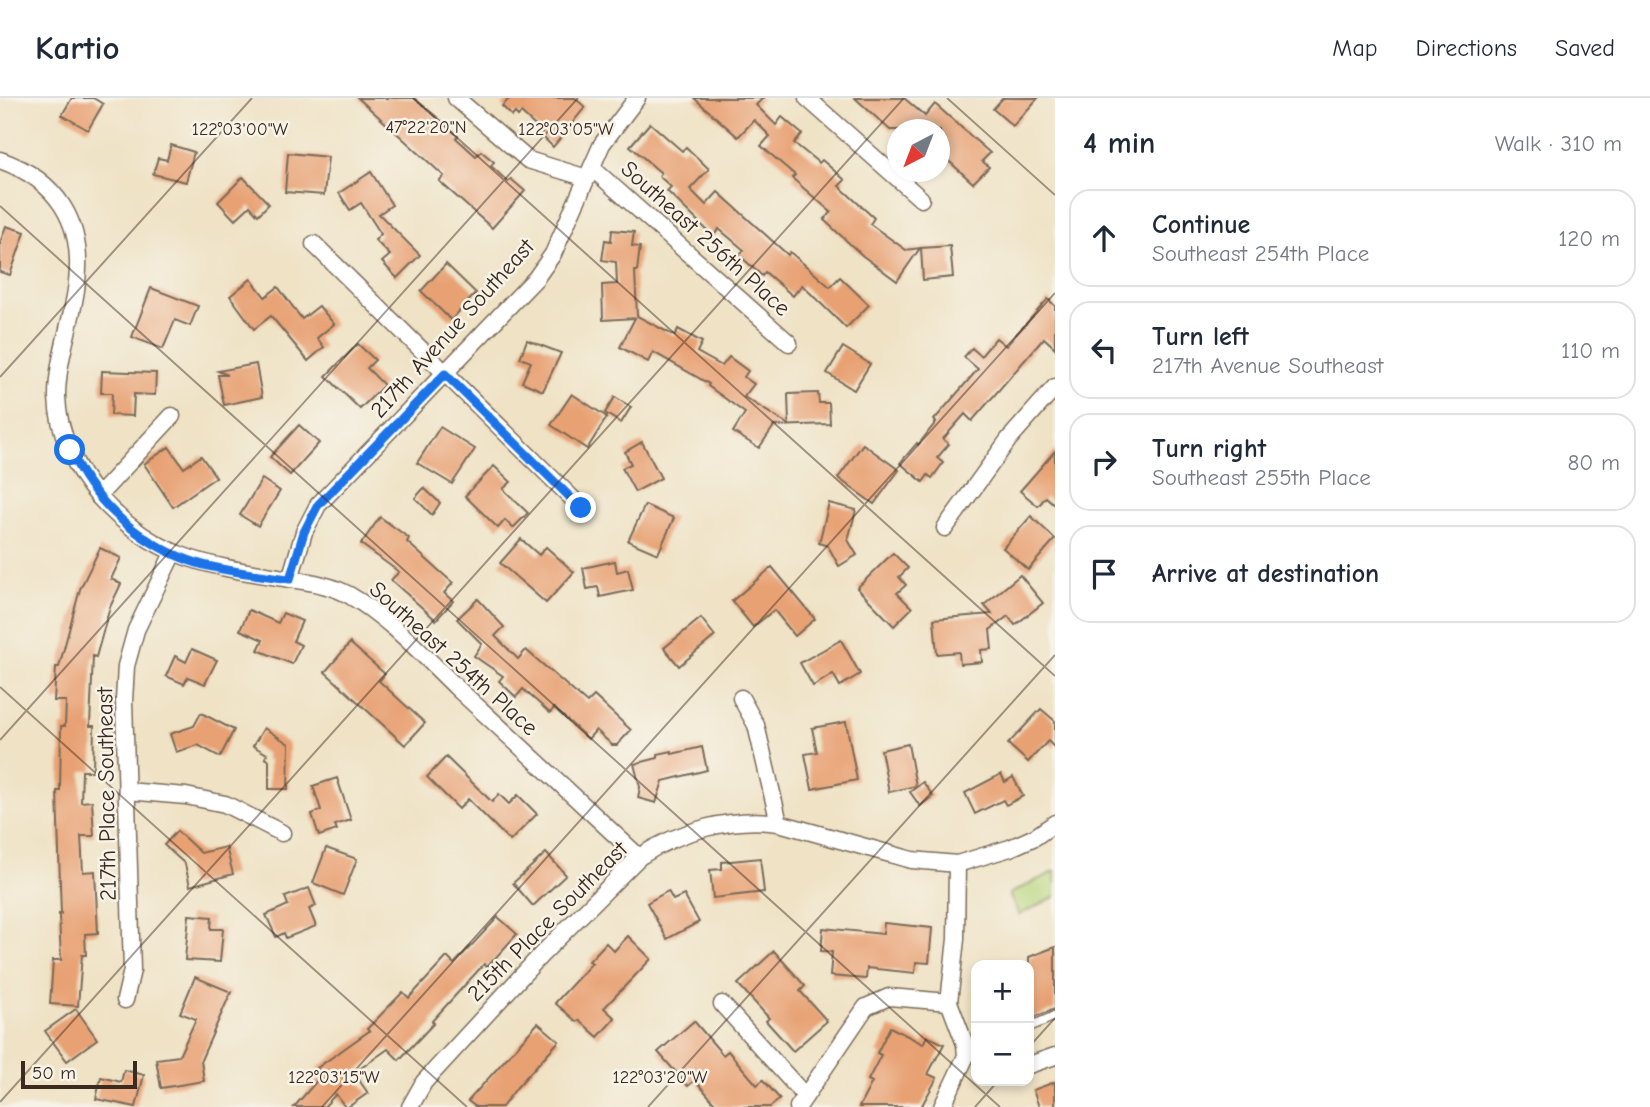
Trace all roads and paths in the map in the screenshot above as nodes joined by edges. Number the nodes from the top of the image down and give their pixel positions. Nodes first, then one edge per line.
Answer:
1 (456, 98) edge
2 (637, 98) edge
3 (807, 98) edge
4 (0, 160) edge
5 (589, 173) junction
6 (921, 199) dead end
7 (314, 244) dead end
8 (789, 343) dead end
9 (445, 374) junction
10 (1055, 387) edge
11 (172, 416) dead end
12 (98, 496) junction
13 (581, 508) dead end
14 (945, 528) dead end
15 (173, 553) junction
16 (290, 579) junction
17 (741, 698) dead end
18 (127, 791) junction
19 (779, 823) junction
20 (1055, 823) edge
21 (282, 833) dead end
22 (639, 858) junction
23 (957, 864) junction
24 (125, 1000) dead end
25 (949, 1002) junction
26 (722, 1004) dead end
27 (1055, 1016) edge
28 (1034, 1025) edge
29 (1055, 1056) edge
30 (971, 1057) edge
31 (1034, 1063) edge
32 (801, 1102) edge
33 (410, 1107) edge
34 (942, 1107) edge

1 - 5 street, Southeast 256th Place
2 - 5 street, 217th Avenue Southeast
3 - 6 street
4 - 12 street, Southeast 254th Place
5 - 8 street, Southeast 256th Place
5 - 9 street, 217th Avenue Southeast
7 - 9 street
9 - 13 street
9 - 16 street, 217th Avenue Southeast
10 - 14 street
11 - 12 street
12 - 15 street, Southeast 254th Place
15 - 16 street, Southeast 254th Place
15 - 18 street, 217th Place Southeast
16 - 22 street, Southeast 254th Place
17 - 19 street
18 - 21 street
18 - 24 street, 217th Place Southeast
19 - 22 street, 215th Place Southeast
19 - 23 street, 215th Place Southeast
20 - 23 street
22 - 33 street, 215th Place Southeast
23 - 25 street
25 - 30 street
25 - 32 street
26 - 32 street
27 - 28 lane
29 - 31 street
30 - 34 street

